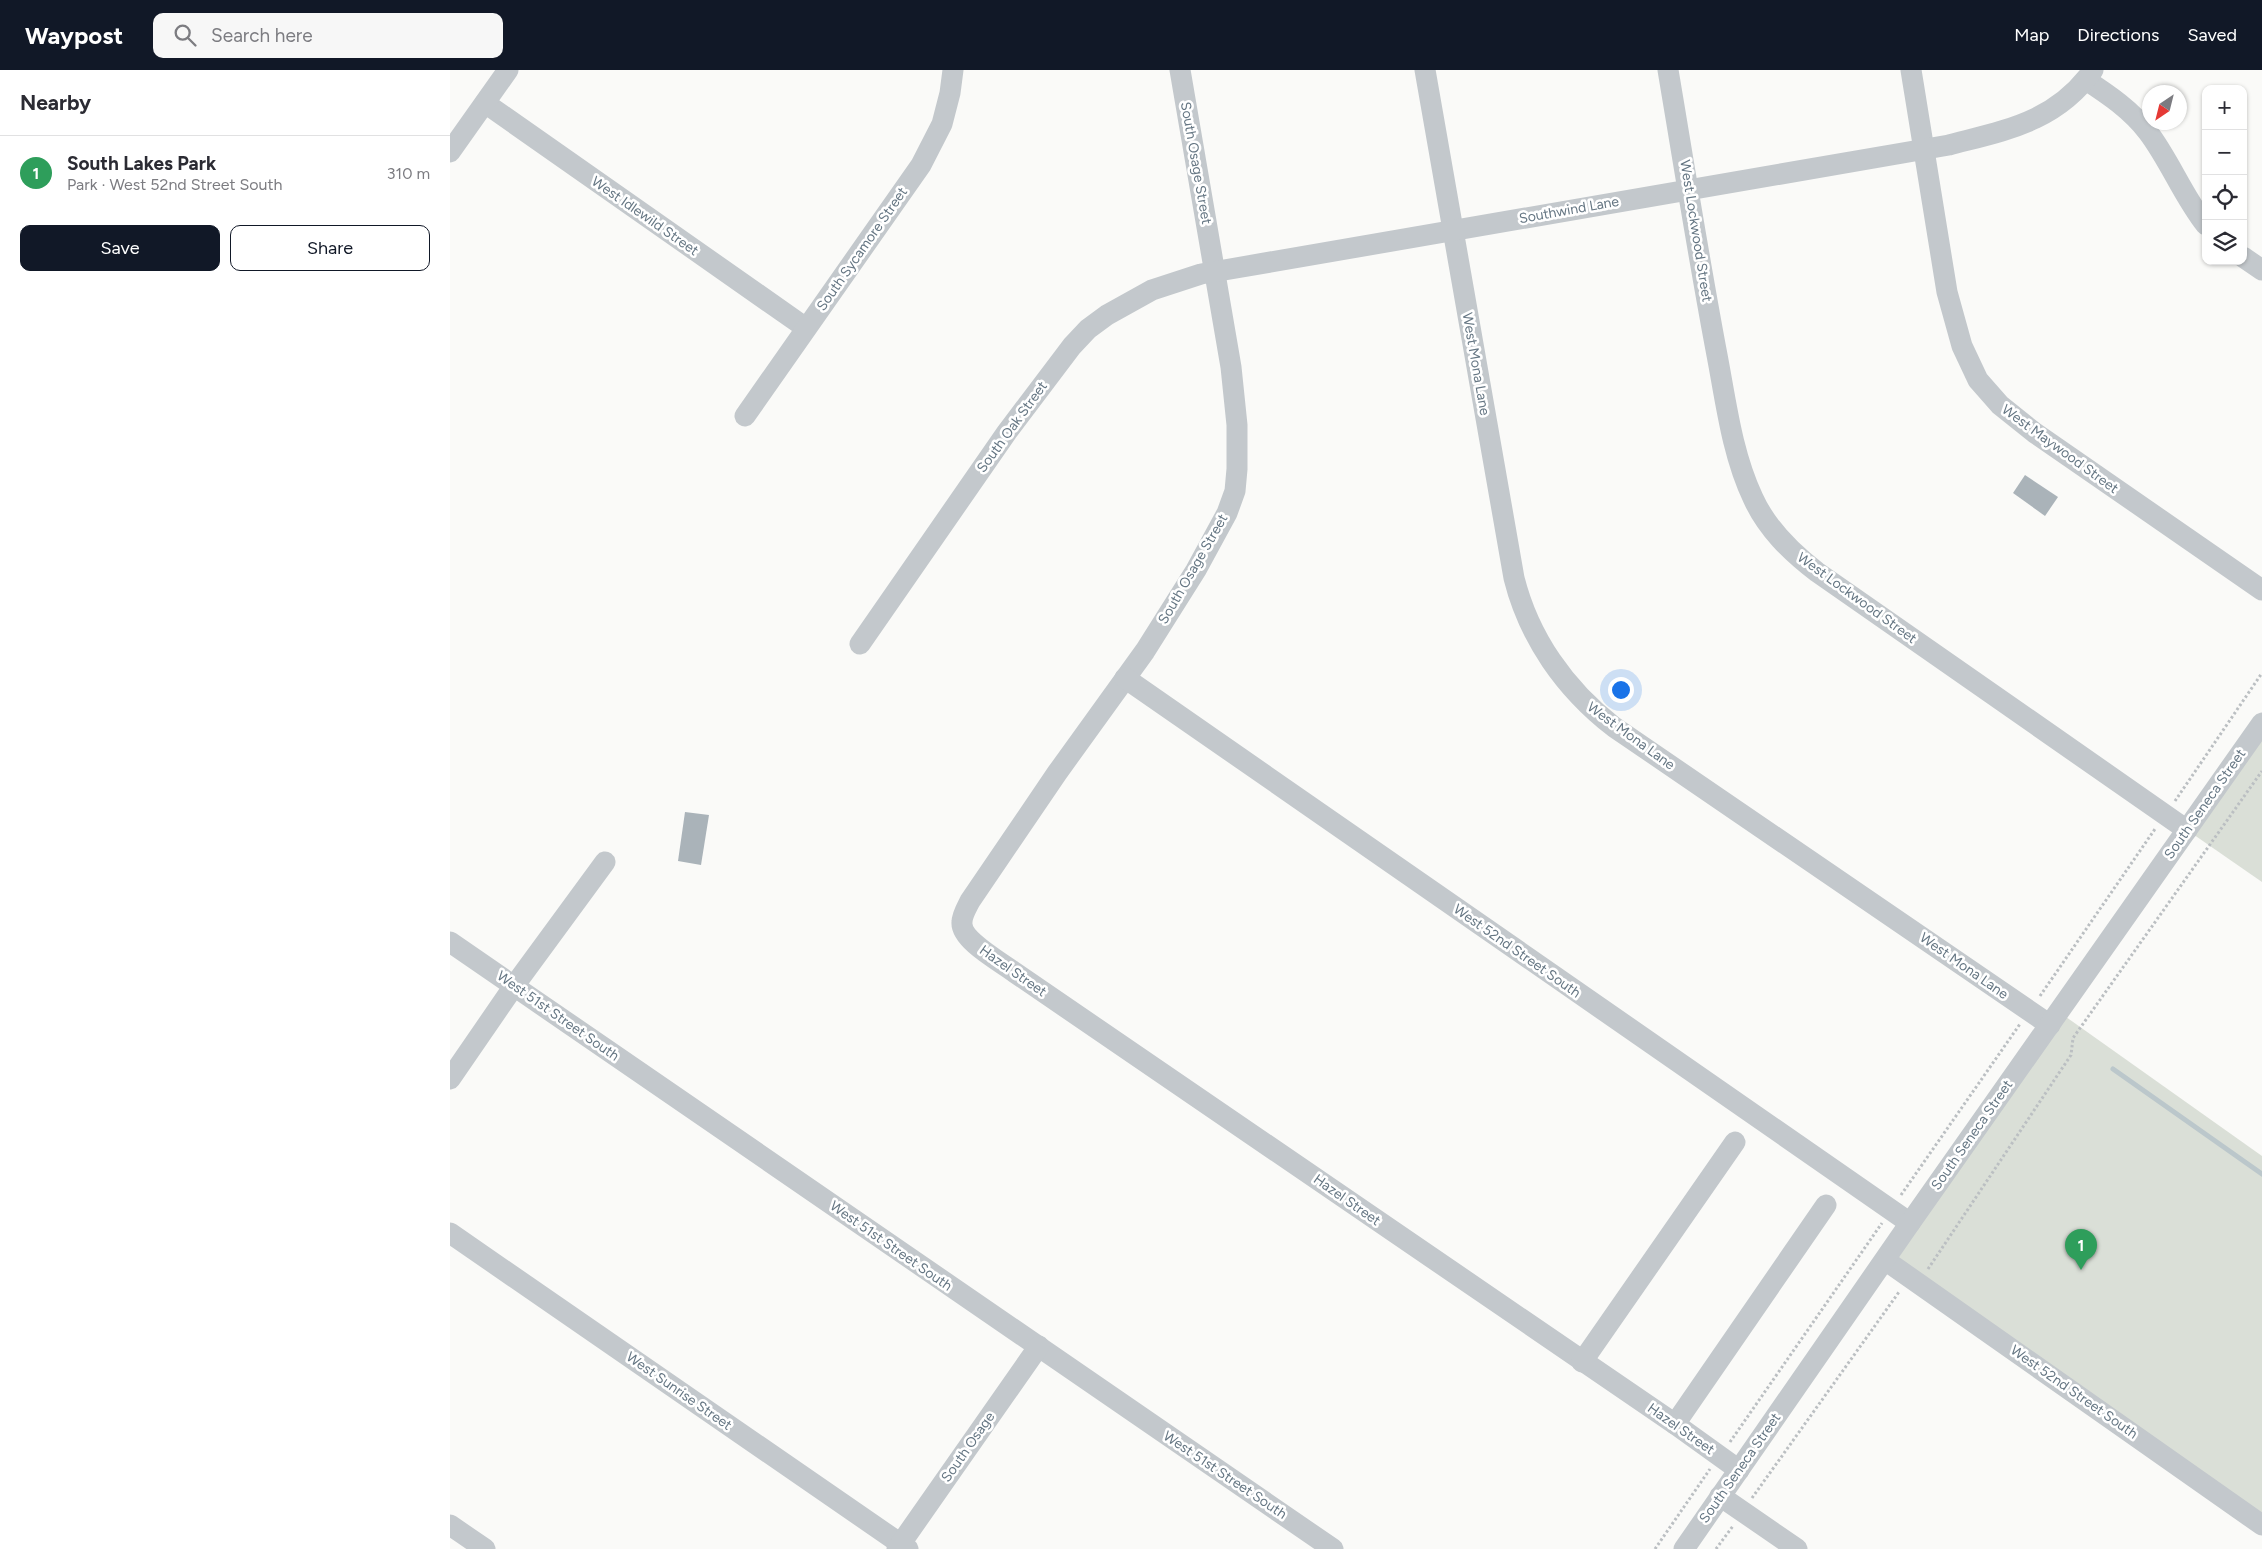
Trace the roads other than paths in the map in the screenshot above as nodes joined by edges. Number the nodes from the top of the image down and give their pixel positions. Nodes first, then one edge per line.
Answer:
1 (508, 70) edge
2 (953, 70) edge
3 (1180, 70) edge
4 (1425, 70) edge
5 (1668, 70) edge
6 (1911, 70) edge
7 (2089, 75) edge
8 (485, 103) junction
9 (1924, 149) junction
10 (450, 152) edge
11 (1689, 190) junction
12 (2202, 220) edge
13 (1452, 231) junction
14 (2247, 260) edge
15 (2262, 270) edge
16 (1214, 272) junction
17 (806, 328) junction
18 (745, 416) dead end
19 (2262, 590) edge
20 (860, 644) dead end
21 (1125, 678) junction
22 (2262, 724) edge
23 (2187, 830) junction
24 (605, 862) dead end
25 (961, 924) joint
26 (450, 942) edge
27 (514, 986) junction
28 (2050, 1025) junction
29 (450, 1079) edge
30 (1735, 1142) dead end
31 (1826, 1205) dead end
32 (1910, 1223) junction
33 (450, 1233) edge
34 (1885, 1260) junction
35 (1038, 1346) junction
36 (1582, 1362) junction
37 (1675, 1424) junction
38 (1739, 1470) junction
39 (1720, 1496) junction
40 (450, 1525) edge
41 (2262, 1525) edge
42 (902, 1547) edge
43 (485, 1549) edge
44 (1333, 1549) edge
45 (1684, 1549) edge
46 (1797, 1549) edge

1 - 8 street
2 - 17 street, South Sycamore Street
3 - 16 street, South Osage Street
4 - 13 street, West Mona Lane
5 - 11 street, West Lockwood Street
6 - 9 street, West Maywood Street
7 - 9 street, Southwind Lane
7 - 12 street
8 - 10 street
8 - 17 street, West Idlewild Street
9 - 11 street, Southwind Lane
9 - 19 street, West Maywood Street
11 - 13 street, Southwind Lane
11 - 23 street, West Lockwood Street
13 - 16 street, Southwind Lane
13 - 28 street, West Mona Lane
14 - 15 street
16 - 20 street, South Oak Street
16 - 21 street, South Osage Street
17 - 18 street, South Sycamore Street
21 - 25 street, South Osage Street
21 - 32 street, West 52nd Street South
22 - 23 street, South Seneca Street
23 - 28 street, South Seneca Street
24 - 27 street
25 - 36 street, Hazel Street
26 - 27 street, West 51st Street South
27 - 29 street
27 - 35 street, West 51st Street South
28 - 32 street, South Seneca Street
30 - 36 street
31 - 37 street
32 - 34 street, South Seneca Street
33 - 42 street, West Sunrise Street
34 - 38 street, South Seneca Street
34 - 41 street, West 52nd Street South
35 - 42 street, South Osage
35 - 44 street, West 51st Street South
36 - 37 street, Hazel Street
37 - 38 street, Hazel Street
38 - 39 street, South Seneca Street
39 - 45 street, South Seneca Street
39 - 46 street
40 - 43 street

